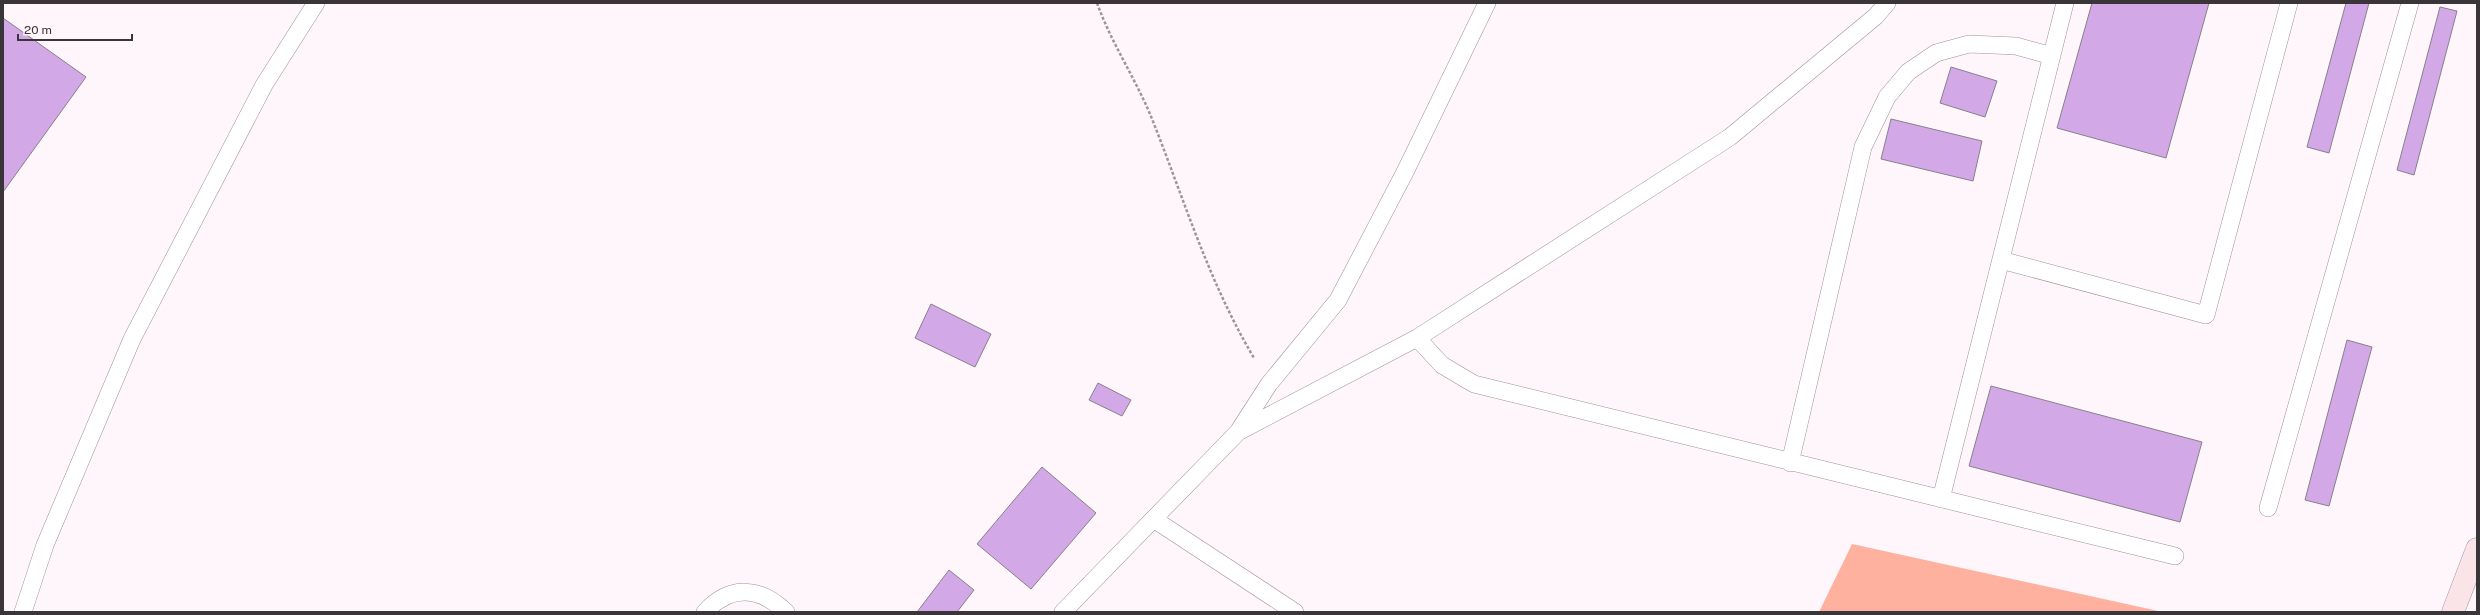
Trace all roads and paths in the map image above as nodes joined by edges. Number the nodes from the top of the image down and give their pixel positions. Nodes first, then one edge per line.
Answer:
1 (316, 3) edge
2 (1097, 3) edge
3 (1487, 3) edge
4 (1887, 3) edge
5 (2065, 3) edge
6 (2289, 3) edge
7 (2410, 3) edge
8 (2052, 56) junction
9 (2001, 260) junction
10 (1417, 338) junction
11 (1269, 384) junction
12 (1238, 432) junction
13 (1790, 463) junction
14 (1941, 499) junction
15 (2268, 508) dead end
16 (1155, 520) junction
17 (2477, 549) edge
18 (2175, 556) dead end
19 (23, 612) edge
20 (705, 612) edge
21 (786, 612) edge
22 (1063, 612) edge
23 (1295, 612) edge
24 (2453, 612) edge

1 - 19 lane
2 - 11 path
3 - 11 lane
4 - 10 lane
5 - 8 lane
6 - 9 lane
7 - 15 lane
8 - 9 lane
8 - 13 lane
9 - 14 lane
10 - 12 lane
10 - 13 lane
11 - 12 lane
12 - 16 lane
13 - 14 lane
14 - 18 lane
16 - 22 lane
16 - 23 lane
17 - 24 street
20 - 21 lane

